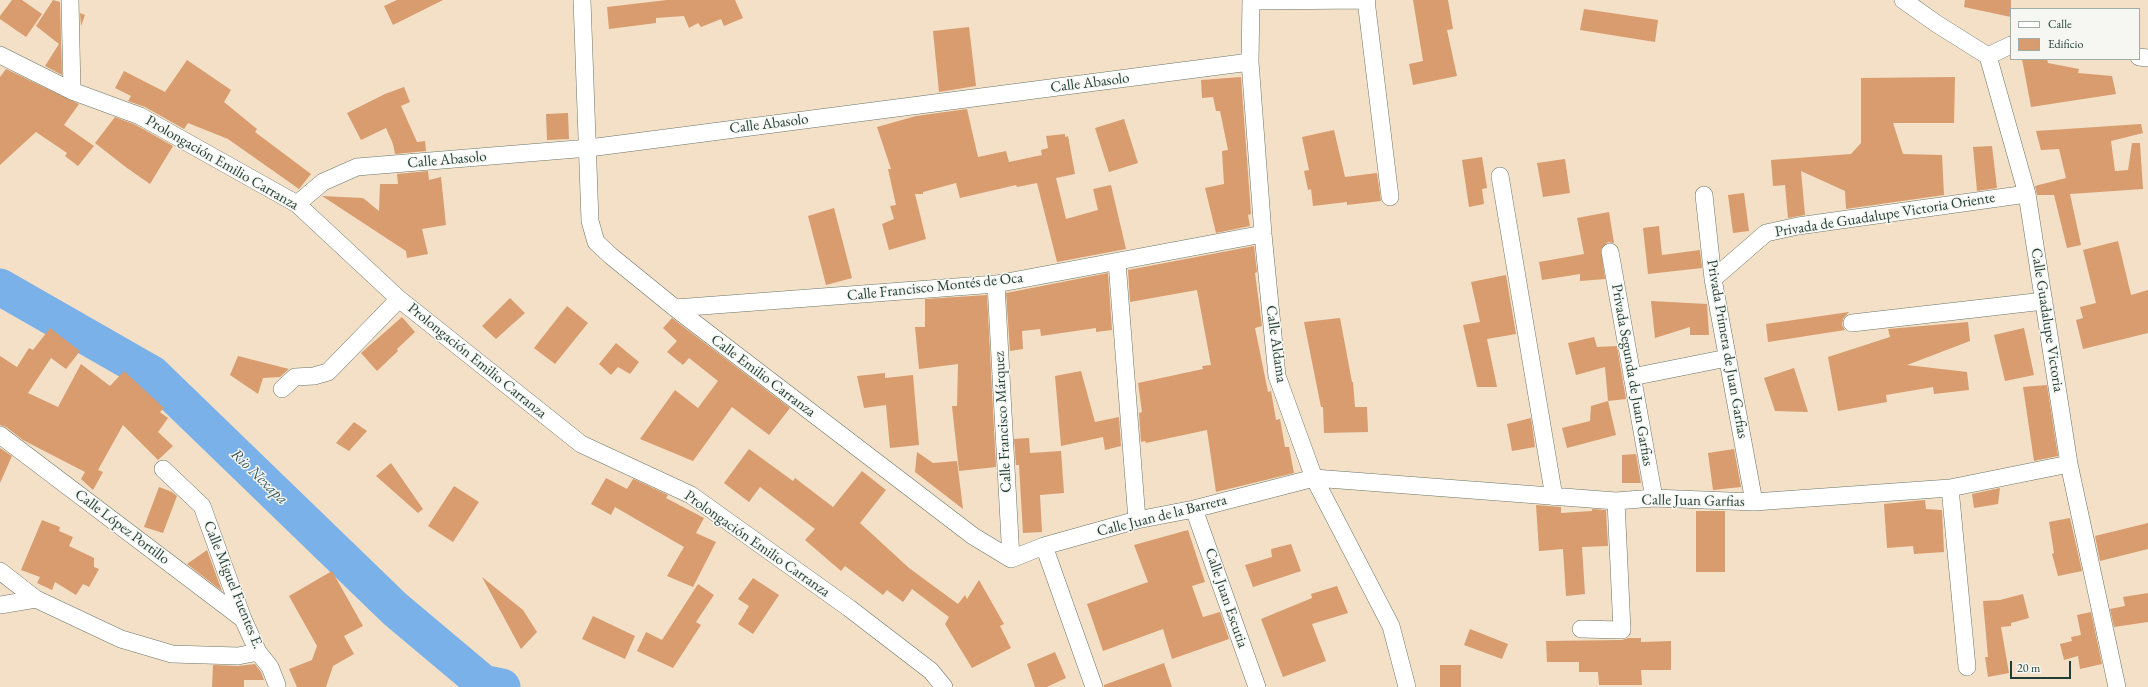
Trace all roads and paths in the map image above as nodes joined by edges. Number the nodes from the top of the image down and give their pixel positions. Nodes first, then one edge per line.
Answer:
1 (70, 0) edge
2 (582, 0) edge
3 (1251, 0) edge
4 (1366, 0) edge
5 (1903, 0) edge
6 (2010, 45) edge
7 (0, 55) edge
8 (1988, 56) junction
9 (1250, 62) junction
10 (72, 90) junction
11 (589, 148) junction
12 (1500, 176) dead end
13 (2027, 194) junction
14 (1704, 195) dead end
15 (1390, 197) dead end
16 (298, 204) junction
17 (1263, 234) junction
18 (1610, 252) dead end
19 (1117, 262) junction
20 (1713, 279) junction
21 (996, 284) junction
22 (399, 299) junction
23 (2044, 301) junction
24 (675, 308) junction
25 (1852, 323) dead end
26 (1727, 358) junction
27 (1632, 377) junction
28 (282, 389) dead end
29 (0, 435) edge
30 (2070, 464) junction
31 (163, 469) dead end
32 (1314, 478) junction
33 (1950, 488) junction
34 (1554, 497) junction
35 (1654, 498) junction
36 (1616, 502) junction
37 (1754, 502) junction
38 (1194, 509) junction
39 (1137, 520) junction
40 (1044, 546) junction
41 (1011, 559) junction
42 (0, 571) edge
43 (36, 599) junction
44 (0, 605) edge
45 (243, 619) junction
46 (1581, 629) dead end
47 (258, 652) junction
48 (1967, 667) dead end
49 (277, 685) dead end
50 (944, 687) edge
51 (1094, 687) edge
52 (1257, 687) edge
53 (1407, 687) edge
54 (2117, 687) edge

1 - 10 street
2 - 11 street, Calle Emilio Carranza
3 - 4 street
3 - 9 street, Calle Aldama
4 - 15 street
5 - 8 street
6 - 8 street
7 - 10 street, Prolongación Emilio Carranza
8 - 13 street, Calle Guadalupe Victoria
9 - 11 street, Calle Abasolo
9 - 17 street, Calle Aldama
10 - 16 street, Prolongación Emilio Carranza
11 - 16 street, Calle Abasolo
11 - 24 street, Calle Emilio Carranza
12 - 34 street
13 - 20 street, Privada de Guadalupe Victoria Oriente
13 - 23 street, Calle Guadalupe Victoria
14 - 20 street, Privada Primera de Juan Garfias
16 - 22 street, Prolongación Emilio Carranza
17 - 19 street, Calle Francisco Montés de Oca
17 - 32 street, Calle Aldama
18 - 27 street, Privada Segunda de Juan Garfias
19 - 21 street, Calle Francisco Montés de Oca
19 - 39 street
20 - 26 street, Privada Primera de Juan Garfias
21 - 24 street, Calle Francisco Montés de Oca
21 - 41 street, Calle Francisco Márquez
22 - 28 street
22 - 50 street, Prolongación Emilio Carranza
23 - 25 street
23 - 30 street, Calle Guadalupe Victoria
24 - 41 street, Calle Emilio Carranza
26 - 27 street
26 - 37 street, Privada Primera de Juan Garfias
27 - 35 street, Privada Segunda de Juan Garfias
29 - 45 street, Calle López Portillo
30 - 33 street, Calle Juan Garfias
30 - 54 street, Calle Guadalupe Victoria
31 - 45 street, Calle Miguel Fuentes E.
32 - 34 street, Calle Juan Garfias
32 - 38 street, Calle Juan de la Barrera
32 - 53 street, Calle Aldama
33 - 37 street, Calle Juan Garfias
33 - 48 street
34 - 36 street, Calle Juan Garfias
35 - 36 street, Calle Juan Garfias
35 - 37 street, Calle Juan Garfias
36 - 46 street
38 - 39 street, Calle Juan de la Barrera
38 - 52 street, Calle Juan Escutia
39 - 40 street, Calle Juan de la Barrera
40 - 41 street, Calle Juan de la Barrera
40 - 51 street
42 - 43 street
43 - 44 street
43 - 47 street
45 - 47 street, Calle Miguel Fuentes E.
47 - 49 street, Calle Miguel Fuentes E.

